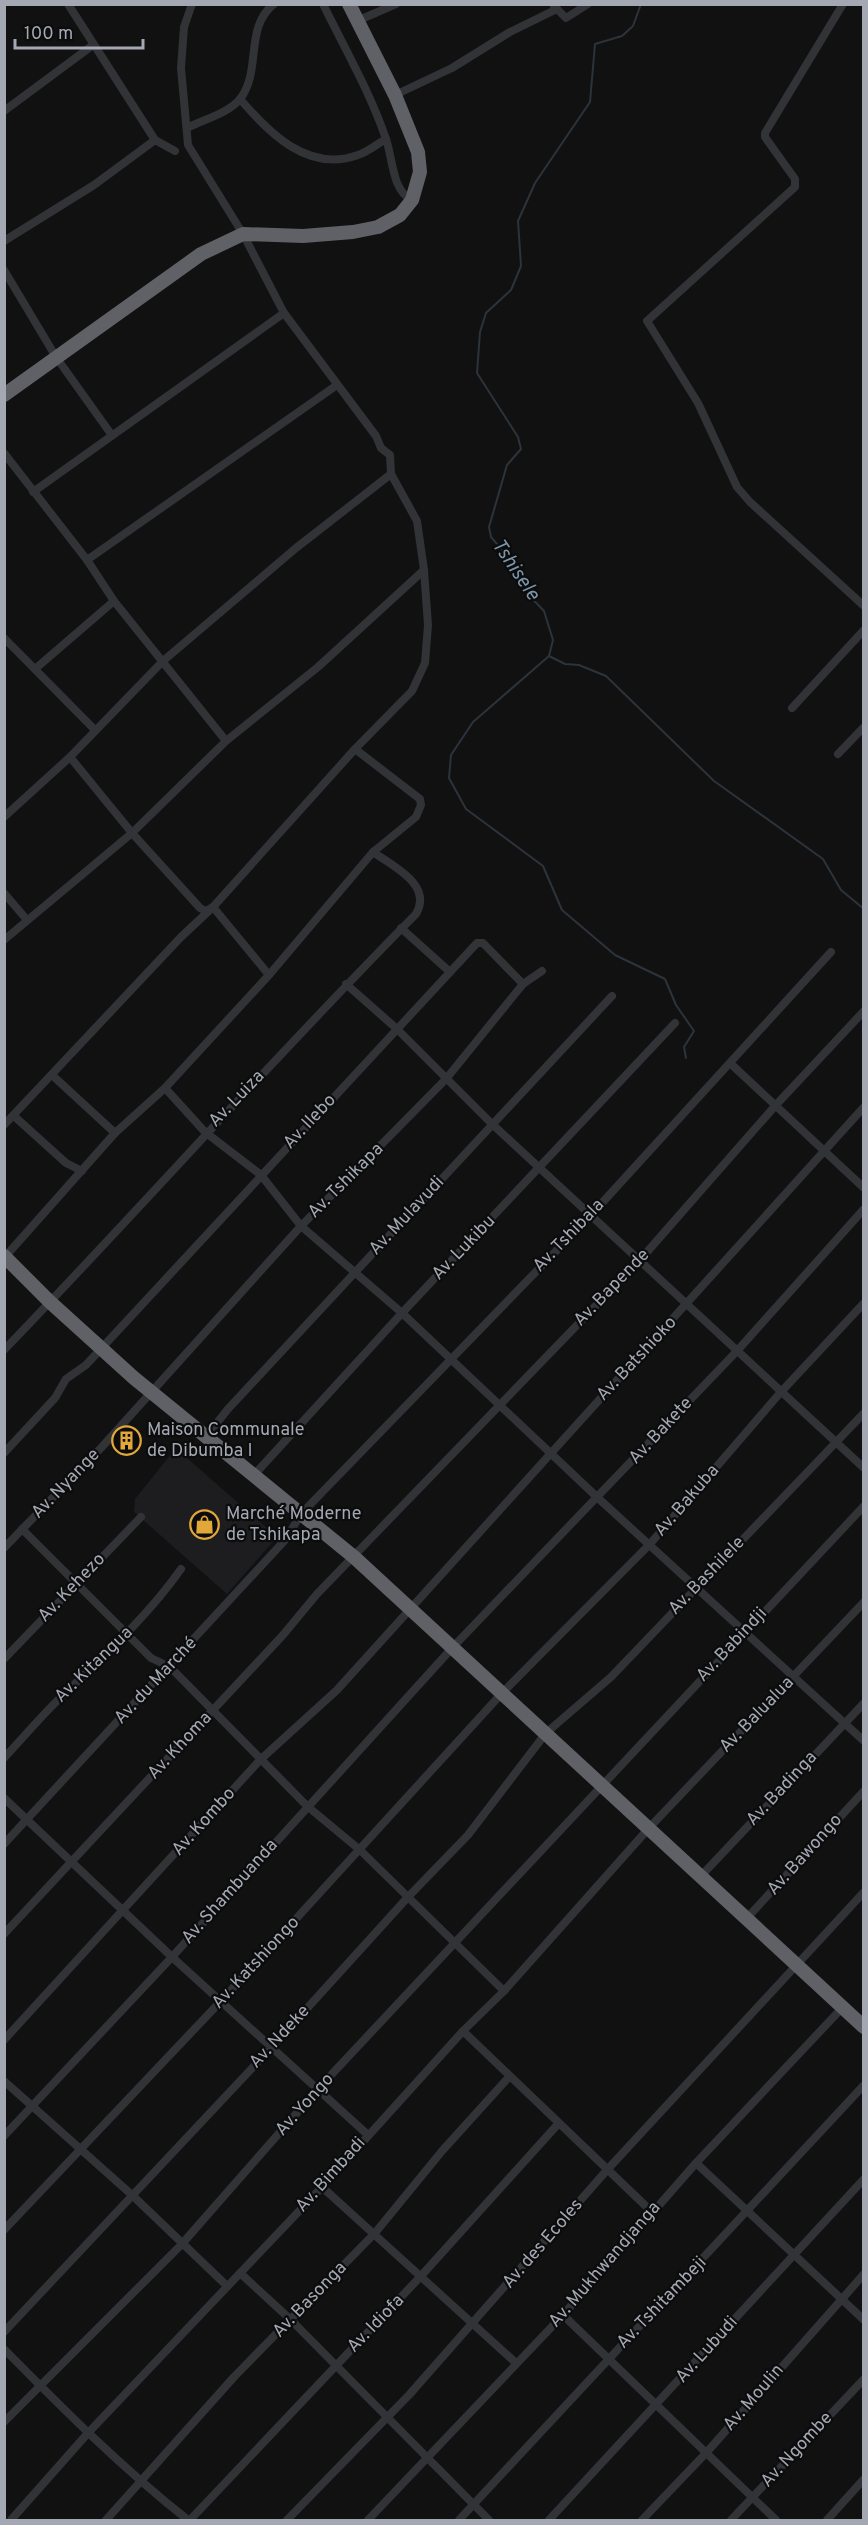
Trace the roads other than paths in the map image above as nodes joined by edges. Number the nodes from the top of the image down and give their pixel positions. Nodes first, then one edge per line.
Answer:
1 (68, 4) edge
2 (192, 4) edge
3 (274, 4) edge
4 (323, 4) edge
5 (349, 4) edge
6 (396, 4) edge
7 (588, 4) edge
8 (843, 4) edge
9 (555, 7) edge
10 (357, 21) junction
11 (93, 45) junction
12 (395, 95) junction
13 (240, 99) junction
14 (4, 111) edge
15 (187, 128) junction
16 (386, 139) junction
17 (155, 140) junction
18 (175, 151) dead end
19 (412, 200) junction
20 (243, 234) junction
21 (4, 241) edge
22 (4, 270) edge
23 (284, 313) junction
24 (56, 357) junction
25 (337, 385) junction
26 (4, 395) edge
27 (111, 434) junction
28 (4, 453) edge
29 (392, 474) junction
30 (33, 492) junction
31 (87, 560) junction
32 (424, 570) junction
33 (114, 601) junction
34 (864, 606) edge
35 (864, 630) edge
36 (4, 638) edge
37 (163, 661) junction
38 (34, 669) junction
39 (792, 708) dead end
40 (864, 727) edge
41 (95, 730) junction
42 (226, 741) junction
43 (355, 749) junction
44 (838, 754) dead end
45 (70, 757) junction
46 (4, 817) edge
47 (132, 833) junction
48 (373, 852) junction
49 (4, 893) edge
50 (213, 907) junction
51 (27, 920) junction
52 (401, 928) junction
53 (4, 940) edge
54 (831, 952) dead end
55 (542, 971) dead end
56 (450, 972) junction
57 (269, 975) junction
58 (346, 984) junction
59 (523, 984) junction
60 (612, 996) dead end
61 (864, 1011) edge
62 (675, 1023) dead end
63 (397, 1029) junction
64 (730, 1064) junction
65 (52, 1075) junction
66 (446, 1079) junction
67 (165, 1088) junction
68 (775, 1106) junction
69 (864, 1107) edge
70 (14, 1116) junction
71 (492, 1124) junction
72 (4, 1125) edge
73 (205, 1132) junction
74 (115, 1133) junction
75 (824, 1154) junction
76 (541, 1167) junction
77 (82, 1171) junction
78 (261, 1175) junction
79 (864, 1188) edge
80 (864, 1209) edge
81 (591, 1215) junction
82 (301, 1226) junction
83 (5, 1257) edge
84 (640, 1260) junction
85 (354, 1274) junction
86 (50, 1302) junction
87 (864, 1303) edge
88 (687, 1305) junction
89 (402, 1312) junction
90 (99, 1347) junction
91 (4, 1350) edge
92 (736, 1351) junction
93 (450, 1358) junction
94 (152, 1393) junction
95 (780, 1393) junction
96 (501, 1403) junction
97 (864, 1413) edge
98 (205, 1438) junction
99 (836, 1444) junction
100 (552, 1452) junction
101 (4, 1453) edge
102 (864, 1468) edge
103 (254, 1475) junction
104 (598, 1498) junction
105 (864, 1506) edge
106 (301, 1514) junction
107 (141, 1517) dead end
108 (22, 1529) junction
109 (650, 1544) junction
110 (4, 1548) edge
111 (354, 1557) junction
112 (181, 1569) dead end
113 (76, 1584) junction
114 (697, 1587) junction
115 (864, 1602) edge
116 (408, 1608) junction
117 (745, 1632) junction
118 (126, 1634) junction
119 (453, 1647) junction
120 (4, 1659) edge
121 (170, 1668) junction
122 (792, 1677) junction
123 (503, 1692) junction
124 (864, 1703) edge
125 (212, 1712) junction
126 (844, 1723) junction
127 (546, 1733) junction
128 (864, 1741) edge
129 (4, 1758) edge
130 (260, 1760) junction
131 (602, 1784) junction
132 (864, 1791) edge
133 (4, 1798) edge
134 (307, 1806) junction
135 (28, 1819) junction
136 (650, 1828) junction
137 (4, 1844) edge
138 (360, 1850) junction
139 (72, 1861) junction
140 (701, 1876) junction
141 (864, 1892) edge
142 (408, 1897) junction
143 (124, 1910) junction
144 (747, 1918) junction
145 (4, 1934) edge
146 (455, 1944) junction
147 (172, 1957) junction
148 (796, 1963) junction
149 (504, 1991) junction
150 (221, 2001) junction
151 (842, 2008) junction
152 (864, 2027) edge
153 (463, 2031) junction
154 (4, 2040) edge
155 (272, 2047) junction
156 (509, 2077) junction
157 (4, 2080) edge
158 (864, 2085) edge
159 (317, 2090) junction
160 (32, 2107) junction
161 (559, 2124) junction
162 (368, 2135) junction
163 (4, 2136) edge
164 (80, 2150) junction
165 (696, 2163) junction
166 (607, 2170) junction
167 (864, 2179) edge
168 (322, 2187) junction
169 (132, 2195) junction
170 (652, 2212) junction
171 (748, 2212) junction
172 (4, 2230) edge
173 (375, 2233) junction
174 (181, 2245) junction
175 (795, 2253) junction
176 (240, 2273) junction
177 (864, 2274) edge
178 (421, 2276) junction
179 (227, 2286) junction
180 (841, 2298) junction
181 (563, 2314) junction
182 (291, 2320) junction
183 (864, 2320) edge
184 (474, 2324) junction
185 (4, 2332) edge
186 (4, 2349) edge
187 (609, 2358) junction
188 (516, 2363) junction
189 (336, 2366) junction
190 (864, 2379) edge
191 (40, 2385) junction
192 (658, 2404) junction
193 (387, 2418) junction
194 (4, 2422) edge
195 (88, 2433) junction
196 (707, 2452) junction
197 (427, 2458) junction
198 (864, 2479) edge
199 (141, 2482) junction
200 (752, 2498) junction
201 (473, 2506) junction
202 (11, 2520) edge
203 (106, 2520) edge
204 (189, 2520) edge
205 (287, 2520) edge
206 (368, 2520) edge
207 (459, 2520) edge
208 (489, 2520) edge
209 (549, 2520) edge
210 (642, 2520) edge
211 (731, 2520) edge
212 (776, 2520) edge
213 (827, 2520) edge

1 - 11 street
2 - 15 street
3 - 13 street
4 - 16 street
5 - 10 highway
6 - 10 street
7 - 9 street
8 - 34 street
9 - 12 street
10 - 12 highway
11 - 14 street
11 - 17 street
12 - 19 highway
13 - 15 street
13 - 16 street
15 - 20 street
16 - 19 street
17 - 18 street
17 - 21 street
19 - 20 highway
20 - 23 street
20 - 24 highway
22 - 24 street
23 - 25 street
23 - 27 street
24 - 26 highway
24 - 27 street
25 - 29 street
25 - 31 street
27 - 30 street
28 - 30 street
29 - 32 street
29 - 37 street
30 - 31 street
31 - 33 street
32 - 42 street
32 - 43 street
33 - 37 street
33 - 38 street
35 - 39 street
36 - 38 street
37 - 41 street
37 - 42 street
38 - 41 street
40 - 44 street
41 - 45 street
42 - 47 street
43 - 48 street
43 - 50 street
45 - 46 street
45 - 47 street
47 - 50 street
47 - 51 street
48 - 52 street, Av. Luiza
48 - 57 street
49 - 51 street
50 - 57 street
50 - 65 street
51 - 53 street
52 - 56 street
52 - 58 street, Av. Luiza
54 - 64 street, Av. Tshibala
55 - 59 street, Av. Tshikapa
56 - 59 street, Av. Ilebo
56 - 63 street, Av. Ilebo
57 - 67 street
58 - 63 street
58 - 73 street, Av. Luiza
59 - 66 street, Av. Tshikapa
60 - 71 street, Av. Mulavudi
61 - 68 street, Av. Bapende
62 - 76 street, Av. Lukibu
63 - 66 street
63 - 78 street, Av. Ilebo
64 - 68 street
64 - 81 street, Av. Tshibala
65 - 70 street
65 - 74 street
66 - 71 street
66 - 82 street, Av. Tshikapa
67 - 73 street
67 - 74 street
68 - 75 street
68 - 84 street, Av. Bapende
69 - 75 street, Av. Batshioko
70 - 72 street
70 - 77 street
71 - 76 street
71 - 85 street, Av. Mulavudi
73 - 78 street
73 - 86 street, Av. Luiza
74 - 77 street
75 - 79 street
75 - 88 street, Av. Batshioko
76 - 81 street
76 - 89 street, Av. Lukibu
77 - 83 street
78 - 82 street
78 - 90 street, Av. Ilebo
80 - 92 street, Av. Bakete
81 - 84 street
81 - 93 street, Av. Tshibala
82 - 85 street
82 - 94 street, Av. Tshikapa
83 - 86 highway
84 - 88 street
84 - 96 street, Av. Bapende
85 - 89 street
85 - 98 street, Av. Mulavudi
86 - 90 highway
86 - 91 street, Av. Luiza
87 - 95 street, Av. Bakuba
88 - 92 street
88 - 100 street, Av. Batshioko
89 - 93 street
89 - 103 street, Av. Lukibu
90 - 94 highway
90 - 101 street, Av. Ilebo
92 - 95 street
92 - 104 street, Av. Bakete
93 - 96 street
93 - 106 street, Av. Tshibala
94 - 98 highway
94 - 108 street, Av. Nyange
95 - 99 street
95 - 109 street, Av. Bakuba
96 - 100 street
96 - 111 street, Av. Bapende
97 - 99 street, Av. Bashilele
98 - 103 highway
99 - 102 street
99 - 114 street, Av. Bashilele
100 - 104 street
100 - 116 street, Av. Batshioko
103 - 106 highway
104 - 109 street
104 - 119 street, Av. Bakete
105 - 117 street, Av. Babindji
106 - 111 highway
106 - 121 street, Av. du Marché
107 - 113 street, Av. Kehezo
108 - 110 street, Av. Nyange
108 - 113 street
109 - 114 street
109 - 123 street, Av. Bakuba
111 - 116 highway
111 - 125 street, Av. Khoma
112 - 118 street, Av. Kitangua
113 - 118 street
113 - 120 street, Av. Kehezo
114 - 117 street
114 - 127 street, Av. Bashilele
115 - 122 street, Av. Balualua
116 - 119 highway
116 - 130 street, Av. Kombo
117 - 122 street
117 - 131 street, Av. Babindji
118 - 121 street
118 - 129 street, Av. Kitangua
119 - 123 highway
119 - 134 street, Av. Shambuanda
121 - 125 street
121 - 135 street, Av. du Marché
122 - 126 street
122 - 136 street, Av. Balualua
123 - 127 highway
123 - 138 street, Av. Katshiongo
124 - 126 street, Av. Badinga
125 - 130 street
125 - 139 street, Av. Khoma
126 - 128 street
126 - 140 street, Av. Badinga
127 - 131 highway
127 - 142 street, Av. Ndeke
130 - 134 street
130 - 143 street, Av. Kombo
131 - 136 highway
131 - 146 street, Av. Yongo
132 - 144 street, Av. Bawongo
133 - 135 street
134 - 138 street
134 - 147 street, Av. Shambuanda
135 - 137 street, Av. du Marché
135 - 139 street
136 - 140 highway
136 - 149 street, Av. Bimbadi
138 - 142 street
138 - 150 street, Av. Katshiongo
139 - 143 street
139 - 145 street, Av. Khoma
140 - 144 highway
141 - 148 street, Av. des Ecoles
142 - 146 street
142 - 155 street, Av. Ndeke
143 - 147 street
143 - 154 street, Av. Kombo
144 - 148 highway
146 - 149 street
146 - 159 street, Av. Yongo
147 - 150 street
147 - 160 street, Av. Shambuanda
148 - 151 highway
148 - 166 street, Av. des Ecoles
149 - 153 street, Av. Bimbadi
150 - 155 street
150 - 164 street, Av. Katshiongo
151 - 152 highway
151 - 165 street, Av. Mukhwandjanga
153 - 156 street
153 - 162 street, Av. Bimbadi
155 - 159 street
155 - 169 street, Av. Ndeke
156 - 161 street
156 - 173 street, Av. Basonga
157 - 160 street
158 - 171 street, Av. Tshitambeji
159 - 162 street
159 - 174 street, Av. Yongo
160 - 163 street, Av. Shambuanda
160 - 164 street
161 - 166 street
161 - 178 street, Av. Idiofa
162 - 168 street, Av. Bimbadi
164 - 169 street
164 - 172 street, Av. Katshiongo
165 - 170 street, Av. Mukhwandjanga
165 - 171 street
166 - 170 street
166 - 184 street, Av. des Ecoles
167 - 175 street, Av. Lubudi
168 - 173 street
168 - 176 street, Av. Bimbadi
169 - 174 street
169 - 185 street, Av. Ndeke
170 - 181 street, Av. Mukhwandjanga
171 - 175 street
171 - 187 street, Av. Tshitambeji
173 - 178 street
173 - 182 street, Av. Basonga
174 - 179 street
174 - 191 street, Av. Yongo
175 - 180 street
175 - 192 street, Av. Lubudi
176 - 179 street, Av. Bimbadi
176 - 182 street
177 - 180 street, Av. Moulin
178 - 184 street
178 - 189 street, Av. Idiofa
179 - 195 street, Av. Bimbadi
180 - 183 street
180 - 196 street, Av. Moulin
181 - 187 street
181 - 188 street, Av. Mukhwandjanga
182 - 189 street
182 - 199 street, Av. Basonga
184 - 188 street
184 - 193 street, Av. des Ecoles
186 - 191 street
187 - 192 street
187 - 201 street, Av. Tshitambeji
188 - 197 street, Av. Mukhwandjanga
189 - 193 street
189 - 204 street, Av. Idiofa
190 - 200 street, Av. Ngombe
191 - 194 street, Av. Yongo
191 - 195 street
192 - 196 street
192 - 209 street, Av. Lubudi
193 - 197 street
193 - 205 street, Av. des Ecoles
195 - 199 street
195 - 202 street, Av. Bimbadi
196 - 200 street
196 - 210 street, Av. Moulin
197 - 201 street
197 - 206 street, Av. Mukhwandjanga
198 - 213 street
199 - 203 street, Av. Basonga
199 - 204 street
200 - 211 street, Av. Ngombe
200 - 212 street
201 - 207 street, Av. Tshitambeji
201 - 208 street

